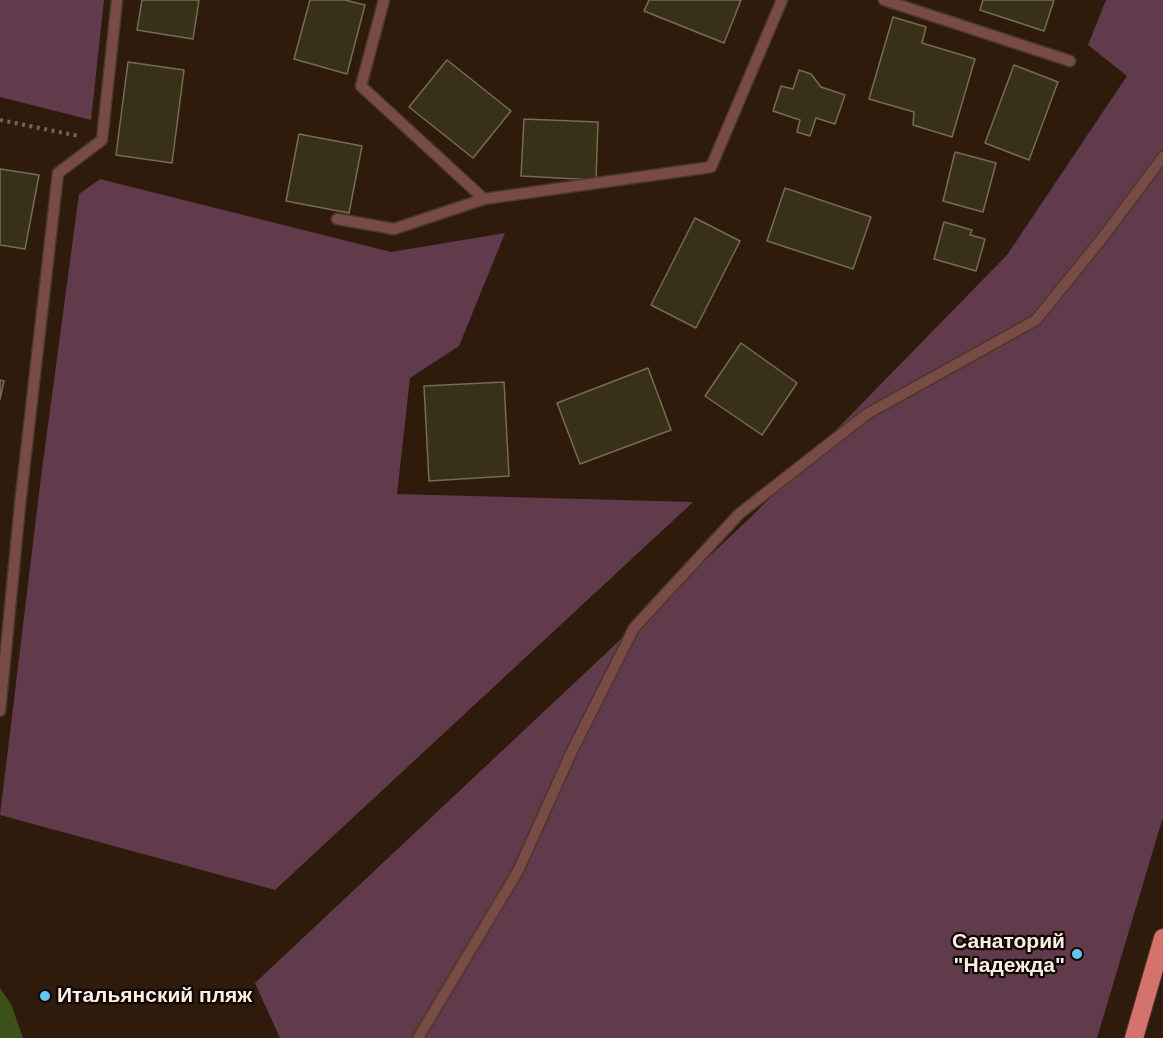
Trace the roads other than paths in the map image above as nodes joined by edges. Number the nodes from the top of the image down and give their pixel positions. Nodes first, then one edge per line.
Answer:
1 (117, 0) edge
2 (384, 0) edge
3 (782, 0) edge
4 (884, 0) edge
5 (1070, 61) dead end
6 (1163, 157) edge
7 (484, 199) junction
8 (337, 219) dead end
9 (0, 711) edge
10 (1163, 938) edge
11 (418, 1038) edge
12 (1134, 1038) edge

1 - 9 lane
2 - 7 lane
3 - 7 lane
4 - 5 lane
6 - 11 lane
7 - 8 lane
10 - 12 main road

